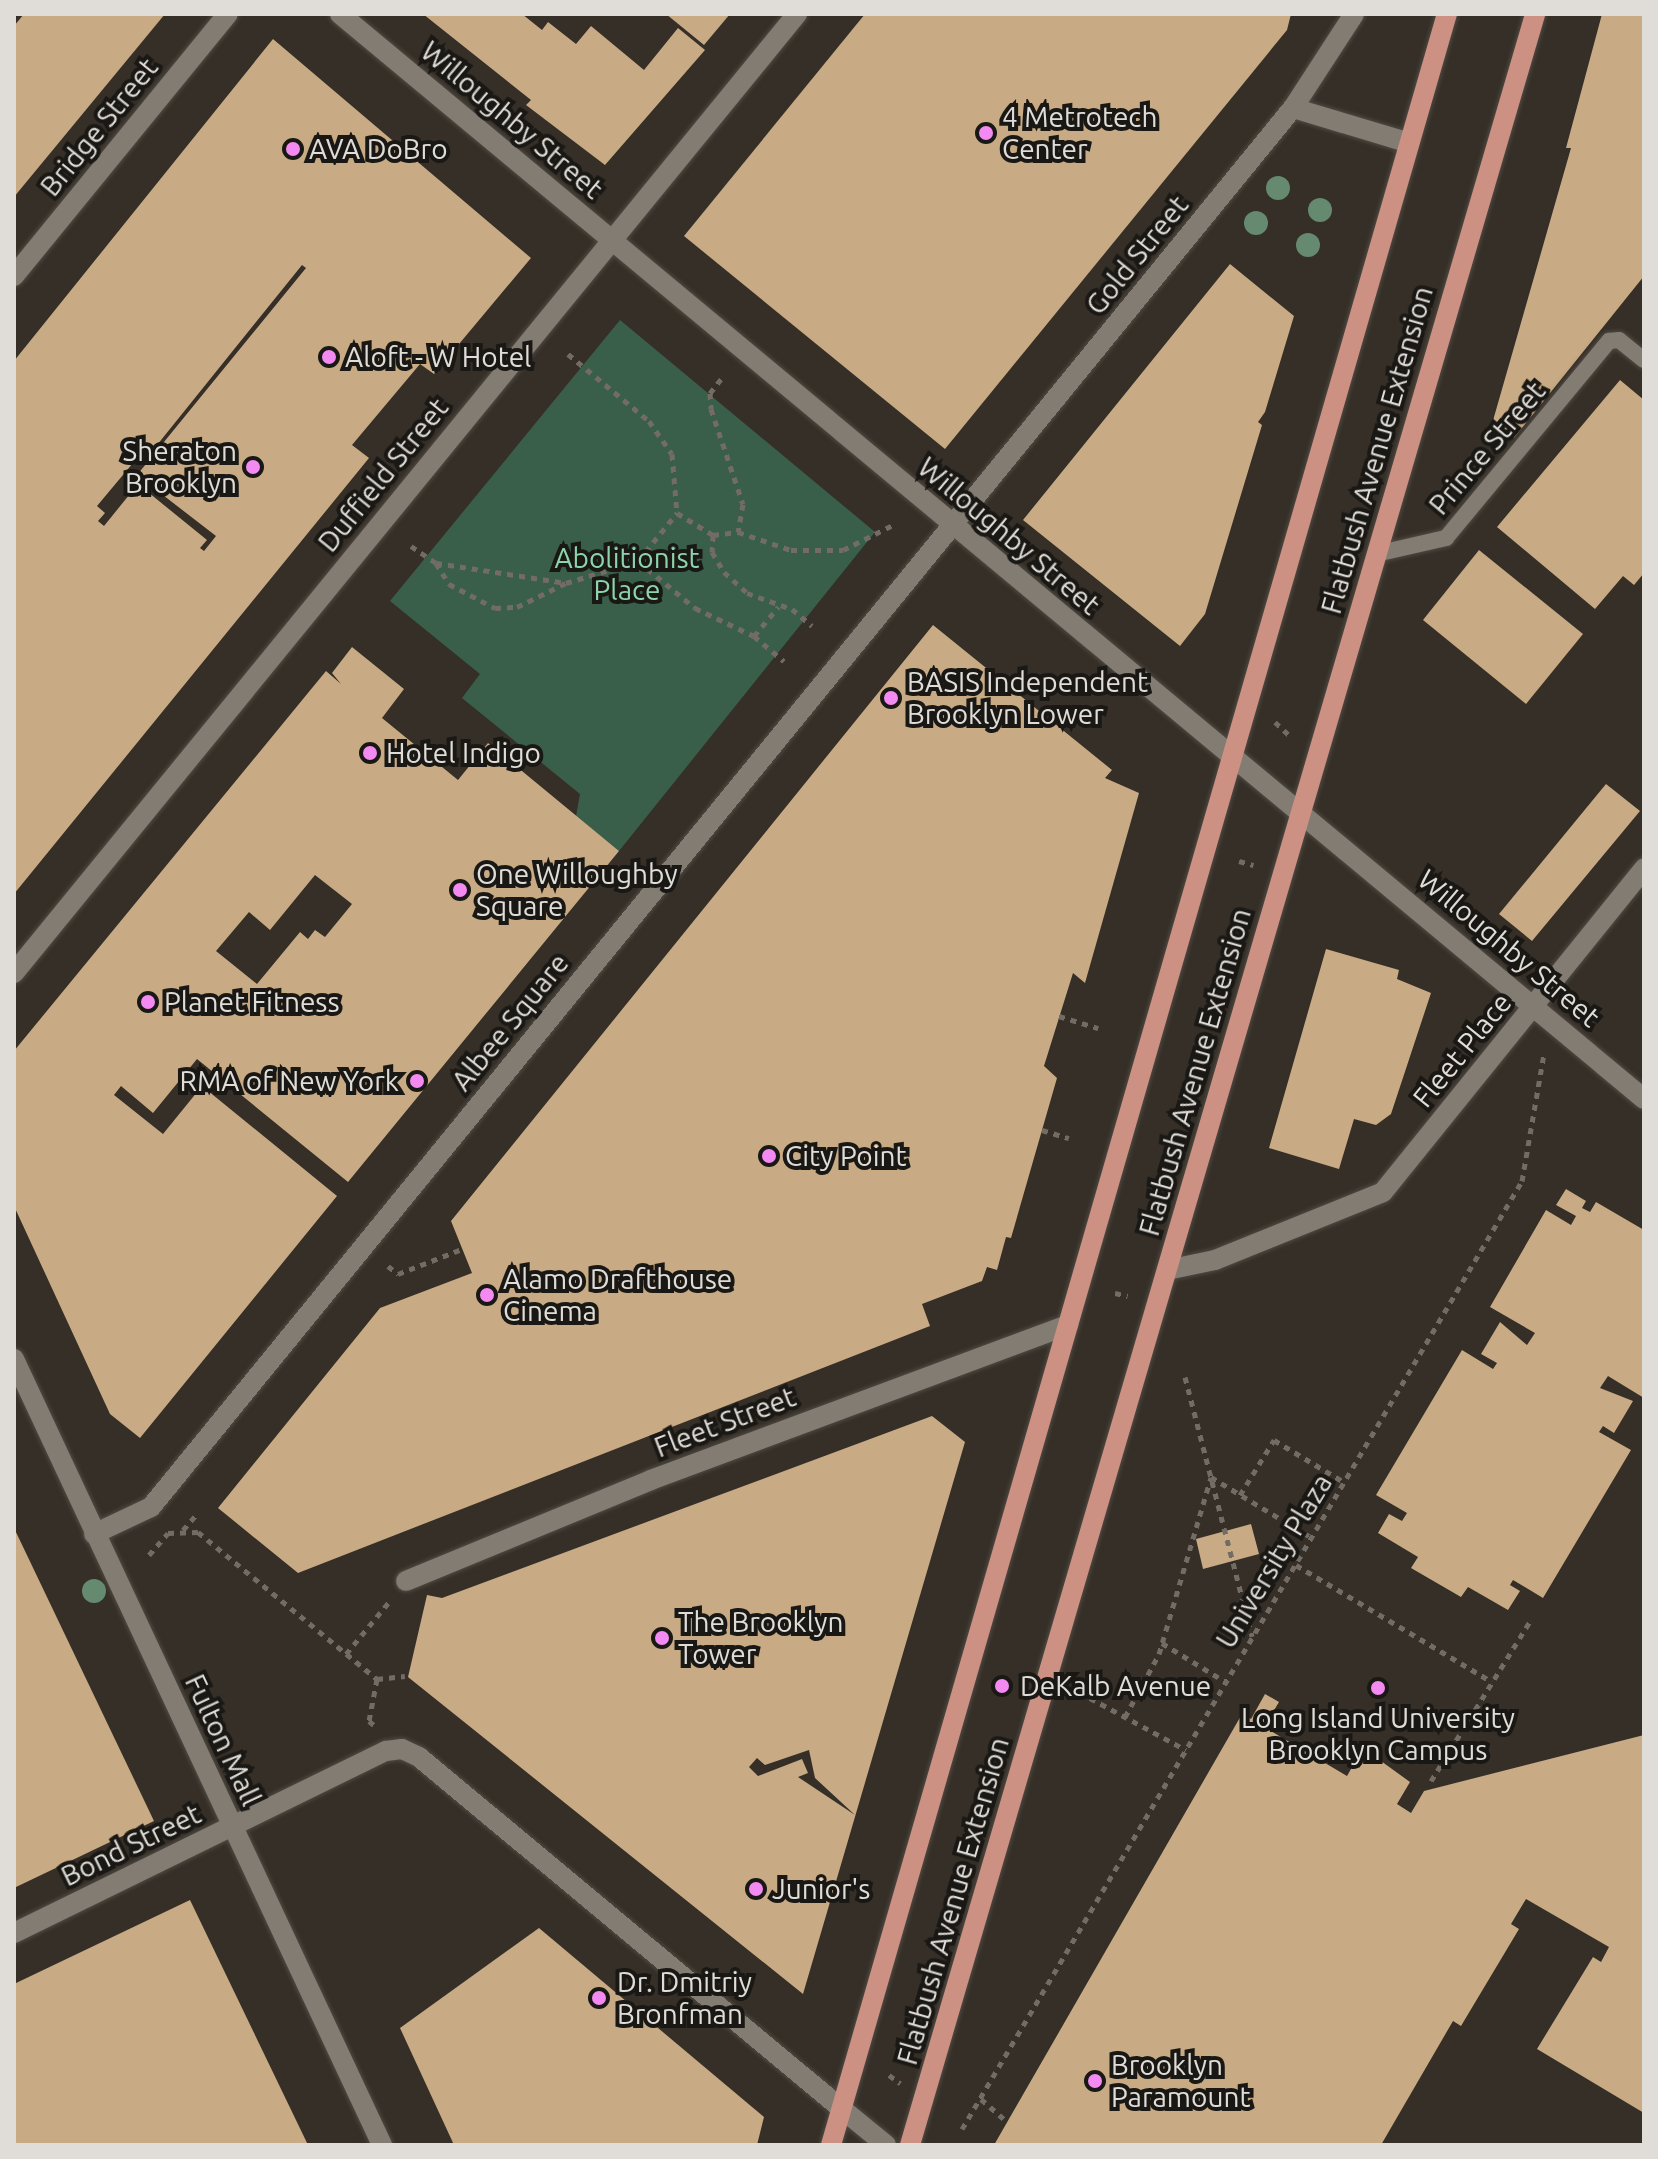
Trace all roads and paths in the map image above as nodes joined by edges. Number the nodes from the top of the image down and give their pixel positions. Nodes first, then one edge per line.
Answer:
1 (228, 14) edge
2 (340, 14) edge
3 (797, 14) edge
4 (1354, 14) edge
5 (1447, 14) edge
6 (1535, 14) edge
7 (1293, 108) junction
8 (1406, 142) junction
9 (612, 239) junction
10 (14, 276) edge
11 (568, 354) dead end
12 (1644, 360) edge
13 (721, 379) dead end
14 (677, 513) junction
15 (895, 524) dead end
16 (953, 524) junction
17 (738, 532) junction
18 (713, 535) junction
19 (411, 546) dead end
20 (1376, 554) junction
21 (638, 561) junction
22 (436, 563) junction
23 (566, 583) junction
24 (778, 607) junction
25 (812, 626) dead end
26 (754, 636) junction
27 (784, 661) dead end
28 (1275, 722) dead end
29 (1292, 738) dead end
30 (1230, 760) junction
31 (1299, 813) junction
32 (1239, 861) dead end
33 (1253, 865) dead end
34 (1644, 868) edge
35 (14, 973) edge
36 (1534, 1004) junction
37 (1059, 1016) dead end
38 (1098, 1028) dead end
39 (1551, 1039) dead end
40 (1644, 1099) edge
41 (1042, 1130) dead end
42 (1069, 1138) dead end
43 (462, 1249) dead end
44 (388, 1266) dead end
45 (1167, 1270) junction
46 (1115, 1293) dead end
47 (1128, 1296) dead end
48 (1068, 1325) junction
49 (14, 1359) edge
50 (1185, 1377) dead end
51 (1211, 1477) junction
52 (1344, 1482) junction
53 (1240, 1495) junction
54 (198, 1513) dead end
55 (183, 1530) junction
56 (94, 1534) junction
57 (1312, 1538) junction
58 (140, 1543) dead end
59 (149, 1555) junction
60 (134, 1558) dead end
61 (1296, 1565) junction
62 (406, 1581) joint
63 (1531, 1620) dead end
64 (1252, 1638) junction
65 (1162, 1643) junction
66 (346, 1654) junction
67 (405, 1676) dead end
68 (377, 1679) junction
69 (1226, 1682) junction
70 (1492, 1682) junction
71 (1090, 1698) dead end
72 (1125, 1717) junction
73 (402, 1749) junction
74 (1186, 1750) junction
75 (1431, 1781) dead end
76 (233, 1827) junction
77 (14, 1933) edge
78 (889, 2075) dead end
79 (900, 2083) dead end
80 (981, 2099) junction
81 (842, 2109) junction
82 (1005, 2120) dead end
83 (962, 2129) dead end
84 (382, 2145) edge
85 (831, 2145) edge
86 (886, 2145) edge
87 (910, 2145) edge

1 - 10 street, Bridge Street
2 - 9 street, Willoughby Street
3 - 9 street, Duffield Street
4 - 7 street, Gold Street
5 - 8 main road, Flatbush Avenue Extension
6 - 20 main road, Flatbush Avenue Extension
7 - 8 street
7 - 16 street, Gold Street
8 - 30 main road, Flatbush Avenue Extension
9 - 16 street, Willoughby Street
9 - 35 street, Duffield Street
11 - 14 path
12 - 20 lane, Prince Street
13 - 17 path
14 - 18 path
14 - 21 path
15 - 17 path
16 - 30 street, Willoughby Street
16 - 56 street, Albee Square
17 - 18 path
18 - 24 path
19 - 22 path
20 - 31 main road, Flatbush Avenue Extension
21 - 23 path
21 - 26 path
22 - 23 path
22 - 23 path
24 - 25 path
24 - 26 path
26 - 27 path
28 - 29 path
30 - 31 street, Willoughby Street
30 - 48 main road, Flatbush Avenue Extension
31 - 36 street, Willoughby Street
31 - 45 main road, Flatbush Avenue Extension
32 - 33 path
34 - 36 street, Fleet Place
36 - 40 street, Willoughby Street
36 - 45 street, Fleet Place
37 - 38 path
39 - 52 path, University Plaza
41 - 42 path
43 - 44 path
45 - 87 main road, Flatbush Avenue Extension
46 - 47 path
48 - 62 street, Fleet Street
48 - 81 main road, Flatbush Avenue Extension
49 - 56 street, Fulton Mall
50 - 51 path
51 - 53 path
51 - 64 path
51 - 65 path
52 - 53 path
52 - 57 path, University Plaza
53 - 57 path
54 - 55 path
55 - 59 path
55 - 66 path
56 - 76 street, Fulton Mall
57 - 61 path, University Plaza
58 - 59 path
59 - 60 path
61 - 64 path, University Plaza
61 - 70 path
62 - 66 path
63 - 70 path
64 - 69 path, University Plaza
65 - 69 path
65 - 72 path
66 - 68 path
67 - 68 path
68 - 73 path
69 - 74 path, University Plaza
70 - 75 path
71 - 72 path
72 - 74 path
73 - 76 street, Bond Street
73 - 81 street
74 - 80 path, University Plaza
76 - 77 street, Bond Street
76 - 84 street, Fulton Mall
78 - 79 path
80 - 82 path
80 - 83 path, University Plaza
81 - 85 main road, Flatbush Avenue Extension
81 - 86 street

